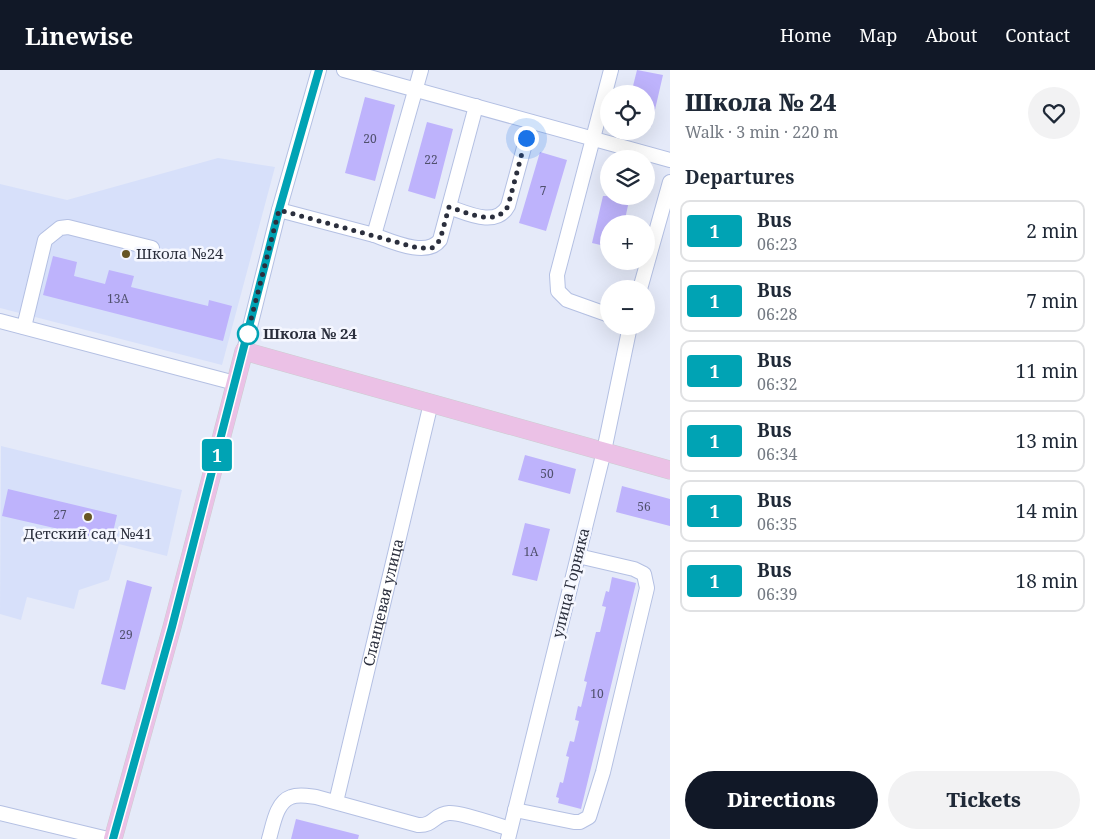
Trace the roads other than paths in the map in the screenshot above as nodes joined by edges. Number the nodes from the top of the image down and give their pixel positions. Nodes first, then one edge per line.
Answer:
1 (319, 70) edge
2 (344, 70) edge
3 (421, 70) edge
4 (611, 70) edge
5 (415, 89) junction
6 (476, 106) junction
7 (531, 122) junction
8 (593, 139) junction
9 (670, 160) edge
10 (670, 182) edge
11 (449, 207) junction
12 (279, 210) junction
13 (374, 235) junction
14 (152, 248) dead end
15 (643, 280) edge
16 (600, 312) edge
17 (0, 321) edge
18 (24, 327) junction
19 (628, 335) edge
20 (244, 351) junction
21 (235, 383) junction
22 (431, 403) junction
23 (604, 451) junction
24 (670, 470) edge
25 (578, 556) junction
26 (336, 802) junction
27 (515, 810) junction
28 (0, 813) edge
29 (509, 834) edge
30 (108, 839) edge
31 (113, 839) edge
32 (269, 839) edge

1 - 12 street
2 - 5 street
3 - 5 street
4 - 8 street
5 - 6 street
5 - 13 street
6 - 7 street
6 - 11 street
7 - 8 street
7 - 11 street
8 - 9 street
8 - 16 street
10 - 15 street
11 - 13 street
12 - 13 street
12 - 20 street
14 - 18 street
17 - 18 street
18 - 21 street
19 - 23 street, улица Горняка
20 - 21 main road
20 - 22 main road
21 - 31 main road
22 - 23 main road
22 - 26 street, Сланцевая улица
23 - 24 main road
23 - 25 street, улица Горняка
25 - 27 street, улица Горняка
25 - 27 street
26 - 29 street
26 - 32 street
27 - 29 street, улица Горняка
28 - 30 street

